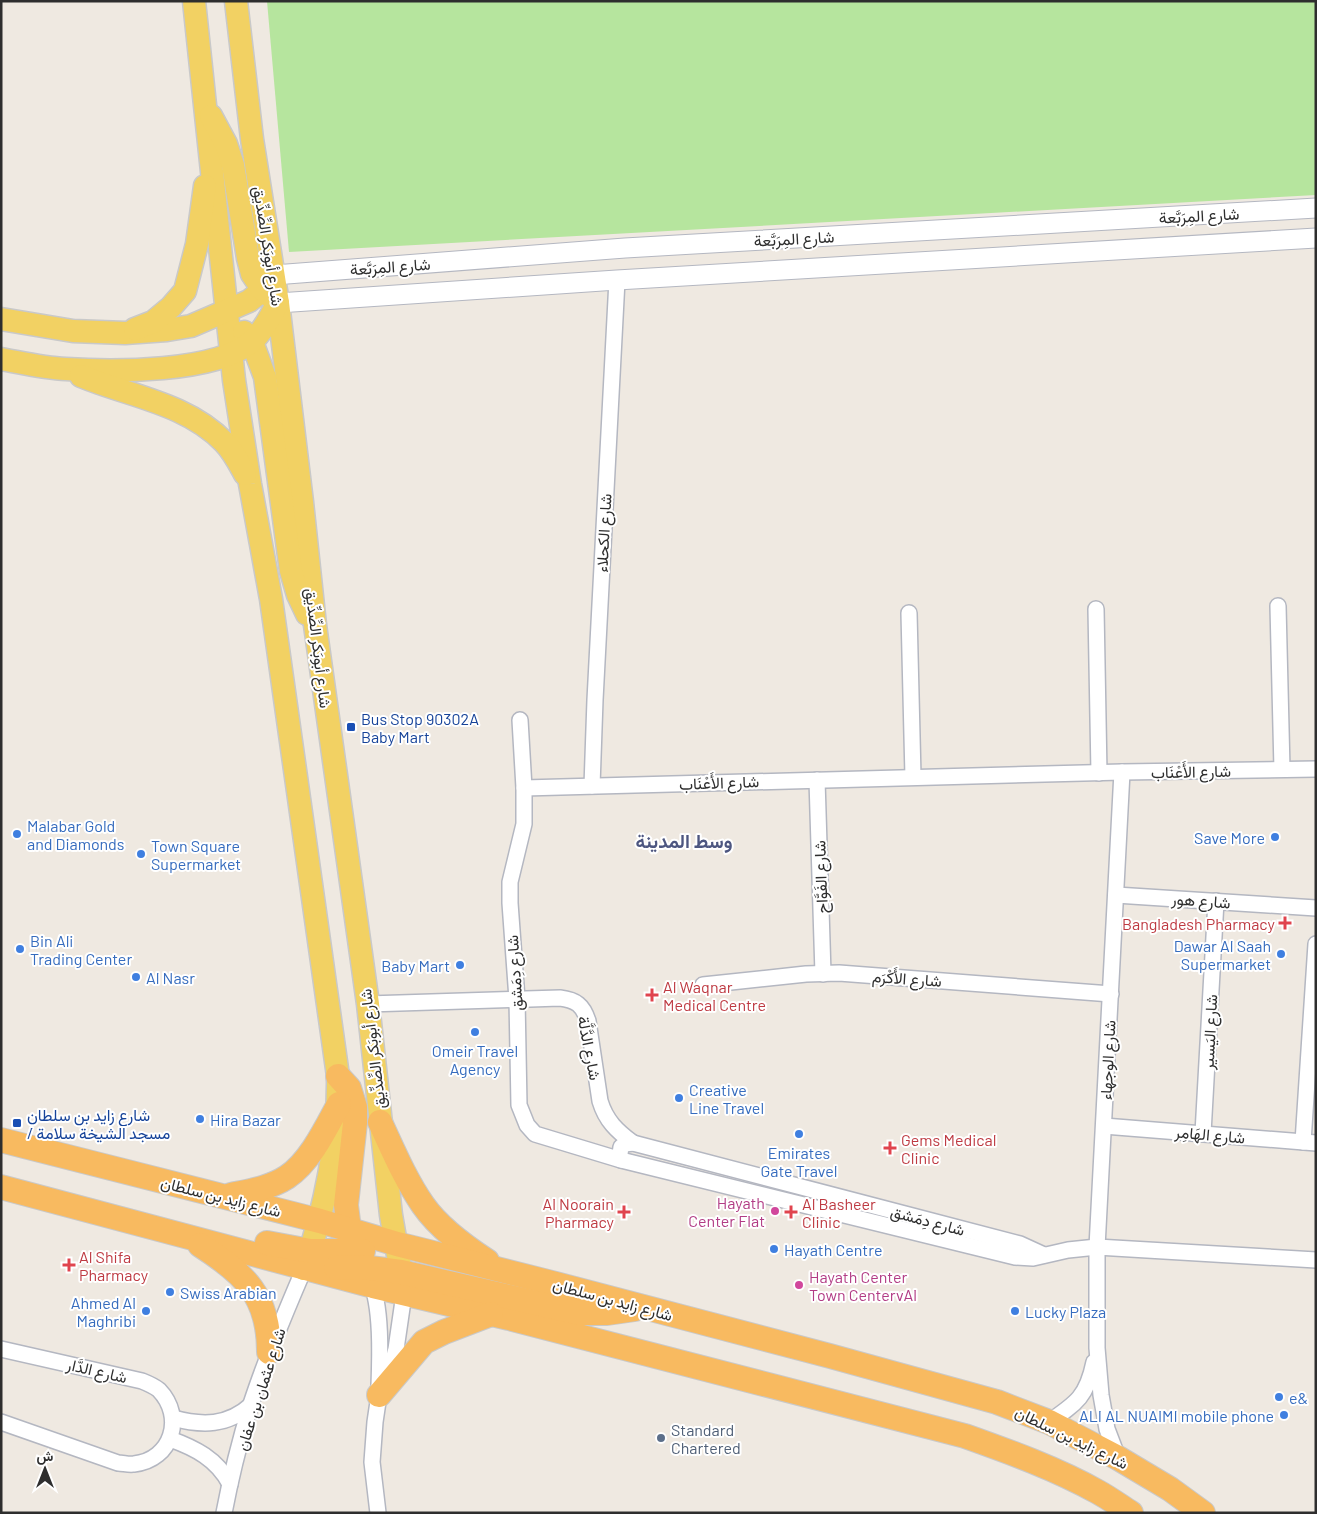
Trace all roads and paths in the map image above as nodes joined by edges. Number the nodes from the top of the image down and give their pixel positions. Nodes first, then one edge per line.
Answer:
1 (194, 1) edge
2 (236, 1) edge
3 (207, 109) junction
4 (210, 145) junction
5 (1316, 208) edge
6 (1316, 238) edge
7 (617, 280) junction
8 (271, 289) junction
9 (227, 312) junction
10 (1, 319) edge
11 (125, 333) junction
12 (252, 342) junction
13 (232, 354) junction
14 (1, 360) edge
15 (64, 369) junction
16 (250, 484) junction
17 (1278, 606) dead end
18 (1096, 609) dead end
19 (909, 613) dead end
20 (315, 625) junction
21 (520, 720) dead end
22 (1316, 769) edge
23 (1282, 770) junction
24 (1122, 772) junction
25 (1099, 773) junction
26 (913, 777) junction
27 (817, 780) junction
28 (592, 786) junction
29 (524, 788) junction
30 (1116, 895) junction
31 (1216, 902) junction
32 (1316, 908) edge
33 (1316, 944) edge
34 (823, 974) junction
35 (703, 985) dead end
36 (1111, 994) junction
37 (517, 999) junction
38 (368, 1004) junction
39 (338, 1076) junction
40 (339, 1104) junction
41 (380, 1122) junction
42 (1104, 1126) junction
43 (1203, 1133) junction
44 (1, 1140) edge
45 (633, 1143) junction
46 (1309, 1143) edge
47 (621, 1160) junction
48 (1, 1187) edge
49 (224, 1197) junction
50 (320, 1221) junction
51 (184, 1235) junction
52 (396, 1244) junction
53 (1097, 1247) junction
54 (1044, 1255) junction
55 (362, 1259) junction
56 (307, 1260) junction
57 (1316, 1260) edge
58 (501, 1270) junction
59 (402, 1283) junction
60 (645, 1307) junction
61 (491, 1314) junction
62 (1, 1348) edge
63 (1097, 1348) junction
64 (269, 1352) junction
65 (378, 1395) junction
66 (251, 1404) junction
67 (173, 1418) junction
68 (1, 1422) edge
69 (1049, 1422) junction
70 (170, 1439) junction
71 (1118, 1458) junction
72 (230, 1484) junction
73 (224, 1513) edge
74 (378, 1513) edge
75 (1131, 1513) edge
76 (1203, 1513) edge

1 - 3 main road
2 - 8 main road, شارع أبوبَكر الصِّدِّيق
3 - 4 main road
3 - 8 main road
4 - 9 main road
4 - 11 main road
5 - 8 street, شارع المِرَبَّعة
6 - 7 street, شارع المِرَبَّعة
7 - 8 street, شارع المِرَبَّعة
7 - 28 street, شارع الكحلاء
8 - 9 main road
8 - 12 main road
8 - 20 main road, شارع أبوبَكر الصِّدِّيق
9 - 11 main road
9 - 12 main road
9 - 13 main road
10 - 11 main road
12 - 13 main road
12 - 20 main road
13 - 15 main road
13 - 16 main road
14 - 15 main road
15 - 16 main road
16 - 39 main road
17 - 23 street
18 - 25 street
19 - 26 street
20 - 38 main road, شارع أبوبَكر الصِّدِّيق
21 - 29 street, شارع دِمَشق
22 - 23 street, شارع الأَعْنَاب
23 - 24 street, شارع الأَعْنَاب
24 - 25 street, شارع الأَعْنَاب
24 - 30 street, شارع الوجهاء
25 - 26 street, شارع الأَعْنَاب
26 - 27 street, شارع الأَعْنَاب
27 - 28 street, شارع الأَعْنَاب
27 - 34 street, شارع الفَوَّاح
28 - 29 street, شارع الأَعْنَاب
29 - 37 street, شارع دِمَشق
30 - 31 street, شارع هور
30 - 36 street, شارع الوجهاء
31 - 32 street, شارع هور
31 - 43 street, شارع اليَسير
33 - 46 street
34 - 35 street, شارع الأَكْرَم
34 - 36 street, شارع الأَكْرَم
36 - 42 street, شارع الوجهاء
37 - 38 street, شارع الدَّلَّة
37 - 45 street, شارع الدَّلَّة
37 - 47 street, شارع دِمَشق
38 - 41 main road, شارع أبوبَكر الصِّدِّيق
39 - 40 main road
39 - 55 highway
40 - 49 highway
40 - 50 main road
41 - 52 main road, شارع أبوبَكر الصِّدِّيق
41 - 58 highway
42 - 43 street, شارع الهَامِر
42 - 53 street, شارع الوجهاء
43 - 46 street, شارع الهَامِر
44 - 49 highway, شارع زايد بن سلطان
45 - 47 street
45 - 54 street, شارع دِمَشق
47 - 54 street, شارع دِمَشق
48 - 51 highway, شارع زايد بن سلطان
49 - 50 highway, شارع زايد بن سلطان
50 - 55 highway, شارع زايد بن سلطان
50 - 56 main road
51 - 56 highway, شارع زايد بن سلطان
51 - 64 highway
52 - 55 highway, شارع زايد بن سلطان
52 - 58 highway, شارع زايد بن سلطان
52 - 59 main road, شارع أبوبَكر الصِّدِّيق
53 - 54 street, شارع دِمَشق
53 - 57 street, شارع دِمَشق
53 - 63 street, شارع الوجهاء
55 - 56 highway, شارع زايد بن سلطان
55 - 56 highway
55 - 59 highway, شارع زايد بن سلطان
55 - 65 street
56 - 64 street, شارع عثمان بن عفان
58 - 60 highway, شارع زايد بن سلطان
59 - 60 highway
59 - 61 highway, شارع زايد بن سلطان
59 - 65 street
60 - 69 highway, شارع زايد بن سلطان
61 - 65 highway
61 - 75 highway, شارع زايد بن سلطان
62 - 67 street, شارع الدَّار
63 - 69 street, شارع الوجهاء
63 - 71 street, شارع الوجهاء
64 - 66 street, شارع عثمان بن عفان
65 - 74 street
66 - 67 street
66 - 72 street, شارع عثمان بن عفان
67 - 70 street
68 - 70 street
69 - 71 highway, شارع زايد بن سلطان
70 - 72 street
71 - 76 highway, شارع زايد بن سلطان
72 - 73 street, شارع عثمان بن عفان

